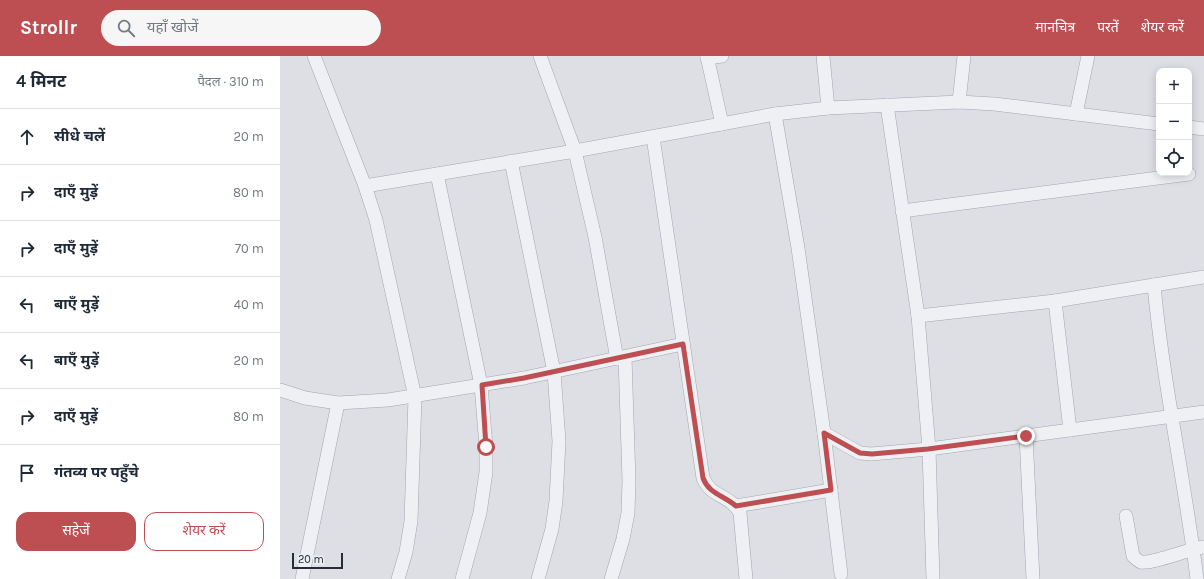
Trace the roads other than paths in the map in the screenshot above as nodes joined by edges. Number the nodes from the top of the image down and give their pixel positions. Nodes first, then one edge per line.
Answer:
1 (314, 56) edge
2 (540, 56) edge
3 (722, 56) edge
4 (822, 56) edge
5 (964, 56) edge
6 (1088, 56) edge
7 (707, 57) edge
8 (959, 102) junction
9 (887, 105) junction
10 (828, 108) junction
11 (775, 114) junction
12 (1076, 114) junction
13 (722, 124) junction
14 (1156, 124) edge
15 (1192, 127) edge
16 (1204, 129) edge
17 (653, 137) junction
18 (575, 151) junction
19 (511, 161) junction
20 (437, 174) junction
21 (1173, 176) edge
22 (365, 186) junction
23 (902, 211) junction
24 (1204, 277) edge
25 (1154, 285) junction
26 (1055, 301) junction
27 (918, 316) junction
28 (683, 344) junction
29 (621, 358) junction
30 (554, 372) junction
31 (482, 385) junction
32 (280, 390) edge
33 (415, 397) junction
34 (338, 403) junction
35 (1204, 412) edge
36 (1172, 417) junction
37 (1070, 430) junction
38 (824, 433) junction
39 (1026, 436) junction
40 (928, 449) junction
41 (831, 490) junction
42 (736, 506) junction
43 (1126, 516) dead end
44 (1199, 548) edge
45 (841, 574) dead end
46 (302, 579) edge
47 (398, 579) edge
48 (462, 579) edge
49 (538, 579) edge
50 (611, 579) edge
51 (746, 579) edge
52 (933, 579) edge
53 (1033, 579) edge
54 (1197, 579) edge

1 - 22 street
2 - 18 street
3 - 7 street
4 - 10 street
5 - 8 street
6 - 12 street
7 - 13 street
8 - 9 street
8 - 12 street
9 - 10 street
9 - 23 street
10 - 11 street
11 - 13 street
11 - 38 street
12 - 14 street
13 - 17 street
15 - 16 street
17 - 18 street
17 - 28 street
18 - 19 street
18 - 29 street
19 - 20 street
19 - 30 street
20 - 22 street
20 - 31 street
21 - 23 street
22 - 33 street
23 - 27 street
24 - 25 street
25 - 26 street
25 - 36 street
26 - 27 street
26 - 37 street
27 - 40 street
28 - 29 street
28 - 42 street
29 - 30 street
29 - 50 street
30 - 31 street
30 - 49 street
31 - 33 street
31 - 48 street
32 - 34 street
33 - 34 street
33 - 47 street
34 - 46 street
35 - 36 street
36 - 37 street
36 - 44 street
37 - 39 street
38 - 40 street
38 - 41 street
39 - 40 street
39 - 53 street
40 - 52 street
41 - 42 street
41 - 45 street
42 - 51 street
43 - 44 street
44 - 54 street

